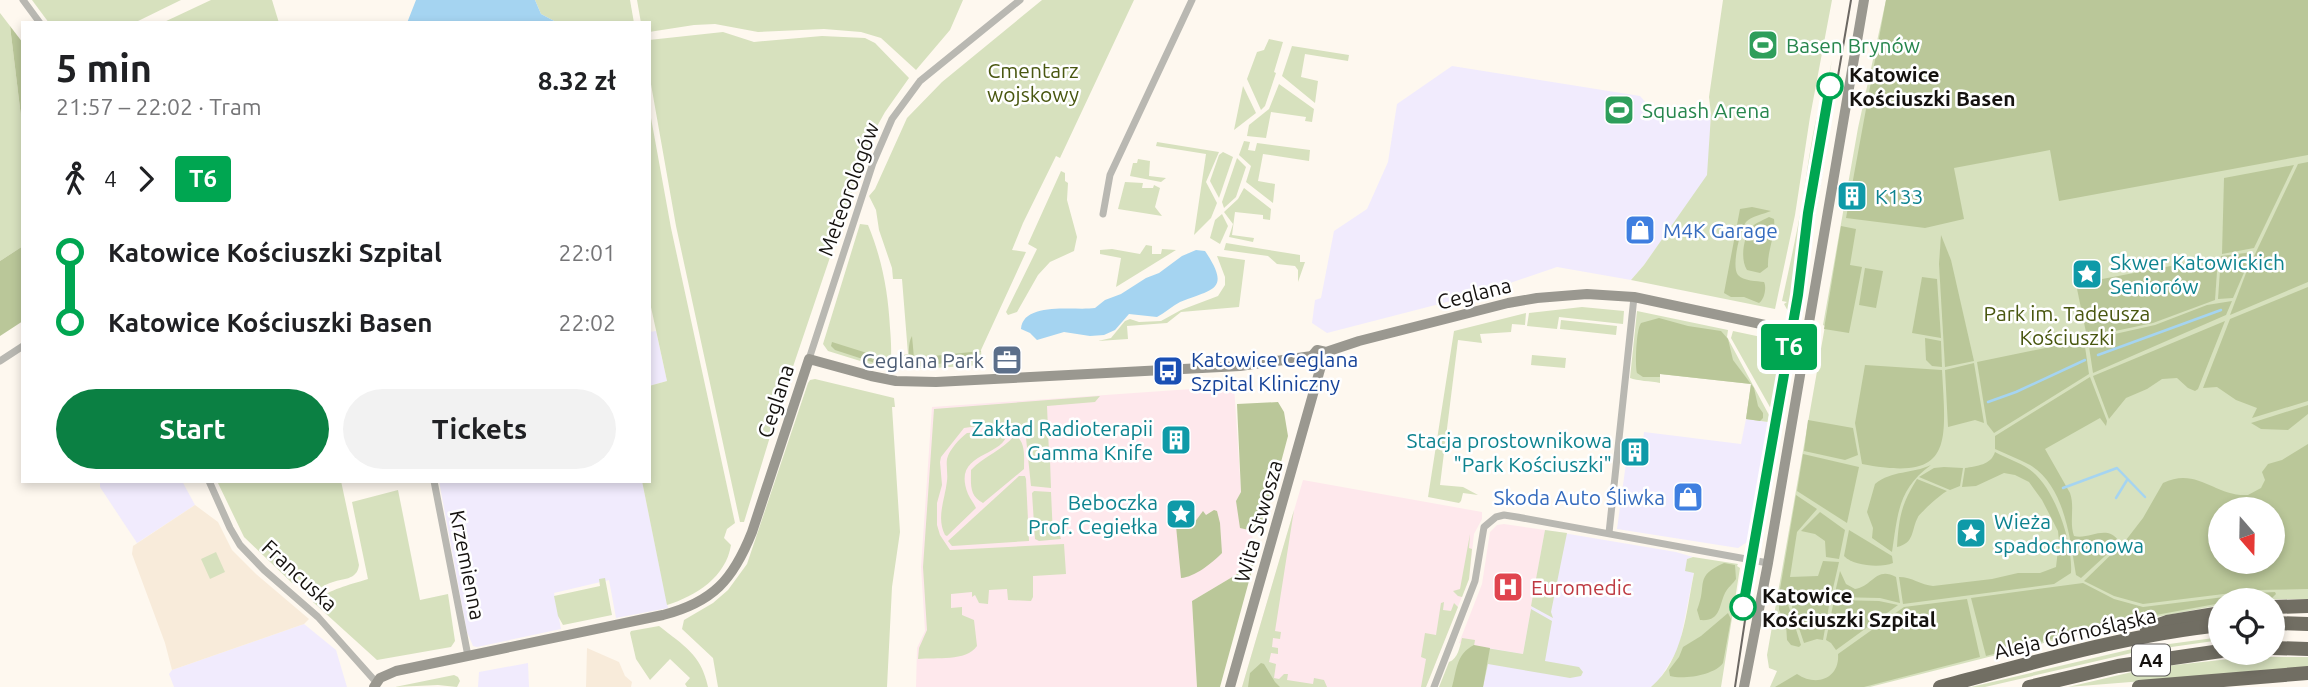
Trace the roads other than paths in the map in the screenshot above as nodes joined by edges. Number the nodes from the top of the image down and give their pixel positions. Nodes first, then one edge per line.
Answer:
1 (23, 0) edge
2 (1020, 0) edge
3 (1192, 0) edge
4 (1864, 0) edge
5 (39, 21) edge
6 (1103, 214) dead end
7 (1634, 297) junction
8 (1807, 334) junction
9 (21, 347) edge
10 (1326, 352) junction
11 (1312, 356) junction
12 (809, 359) junction
13 (0, 361) edge
14 (1321, 366) junction
15 (210, 483) edge
16 (434, 483) edge
17 (1609, 533) junction
18 (1768, 563) junction
19 (2308, 606) edge
20 (2285, 607) edge
21 (2208, 614) edge
22 (2285, 623) edge
23 (2308, 624) edge
24 (2208, 627) edge
25 (2109, 643) junction
26 (2285, 648) edge
27 (2308, 649) edge
28 (2208, 653) edge
29 (468, 656) junction
30 (2308, 673) edge
31 (2193, 683) junction
32 (375, 684) edge
33 (1230, 687) edge
34 (1434, 687) edge
35 (1744, 687) edge
36 (1940, 687) edge
37 (2029, 687) edge
38 (2139, 687) edge
39 (2247, 687) edge

1 - 5 street
2 - 12 street, Meteorologów
3 - 6 street
4 - 8 street
7 - 8 street, Ceglana
7 - 10 street, Ceglana
7 - 17 street
8 - 18 street
9 - 13 street
10 - 11 street
10 - 14 street
11 - 12 street, Ceglana
11 - 14 street
12 - 29 street, Ceglana
14 - 33 street, Wita Stwosza
15 - 32 street, Francuska
16 - 29 street, Krzemienna
17 - 18 street
17 - 34 street
18 - 35 street
19 - 20 highway
21 - 25 highway
22 - 23 highway
24 - 25 highway, Aleja Górnośląska / A4
25 - 36 highway, Aleja Górnośląska / A4
26 - 27 highway
28 - 37 highway, Aleja Górnośląska / A4
29 - 32 street, Ceglana
30 - 31 highway
31 - 38 highway
31 - 39 highway

